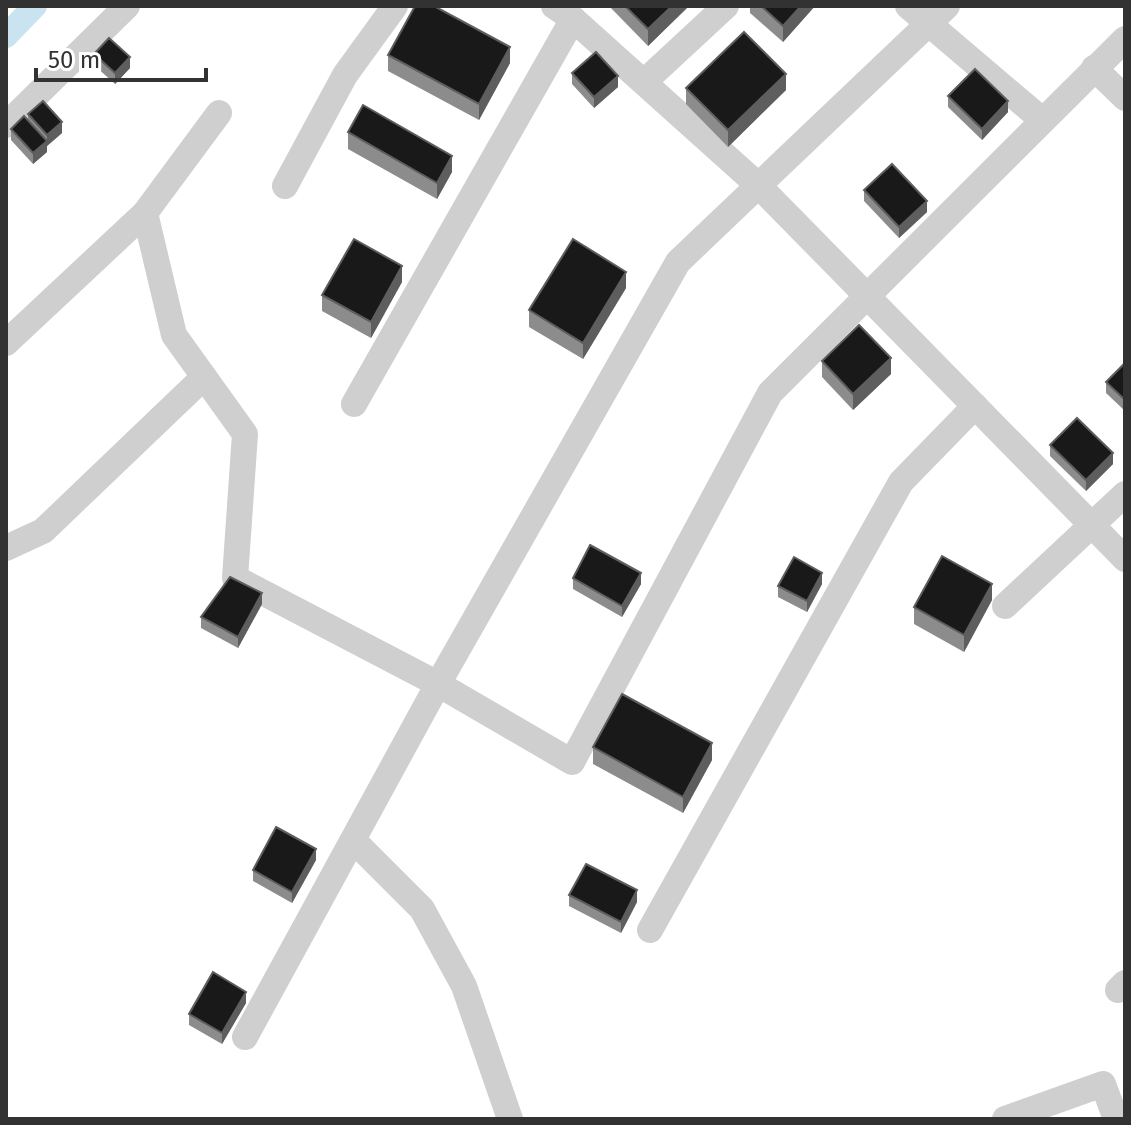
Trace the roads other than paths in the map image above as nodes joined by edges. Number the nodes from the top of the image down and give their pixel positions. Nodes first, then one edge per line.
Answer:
1 (127, 6) edge
2 (395, 6) edge
3 (726, 6) edge
4 (908, 6) edge
5 (563, 12) edge
6 (938, 15) edge
7 (1125, 39) edge
8 (1094, 68) junction
9 (644, 82) junction
10 (1125, 98) edge
11 (219, 113) dead end
12 (1041, 119) junction
13 (6, 125) edge
14 (758, 185) junction
15 (285, 186) dead end
16 (145, 213) junction
17 (868, 297) junction
18 (6, 343) edge
19 (204, 377) junction
20 (354, 404) dead end
21 (975, 406) junction
22 (1125, 494) edge
23 (1090, 523) junction
24 (6, 548) edge
25 (1125, 559) edge
26 (1005, 606) dead end
27 (438, 684) junction
28 (354, 841) junction
29 (650, 930) dead end
30 (245, 1037) dead end
31 (510, 1119) edge
32 (1005, 1119) edge
33 (1116, 1119) edge

1 - 13 street
2 - 15 street
3 - 9 street
4 - 6 street
5 - 9 street
5 - 20 street
6 - 12 street
6 - 14 street
7 - 8 street
8 - 10 street
8 - 12 street
9 - 14 street
11 - 16 street
12 - 17 street
14 - 17 street
14 - 27 street
16 - 18 street
16 - 19 street
17 - 21 street
17 - 27 street
19 - 24 street
19 - 27 street
21 - 23 street
21 - 29 street
22 - 23 street
23 - 25 street
23 - 26 street
27 - 28 street
28 - 30 street
28 - 31 street
32 - 33 street

